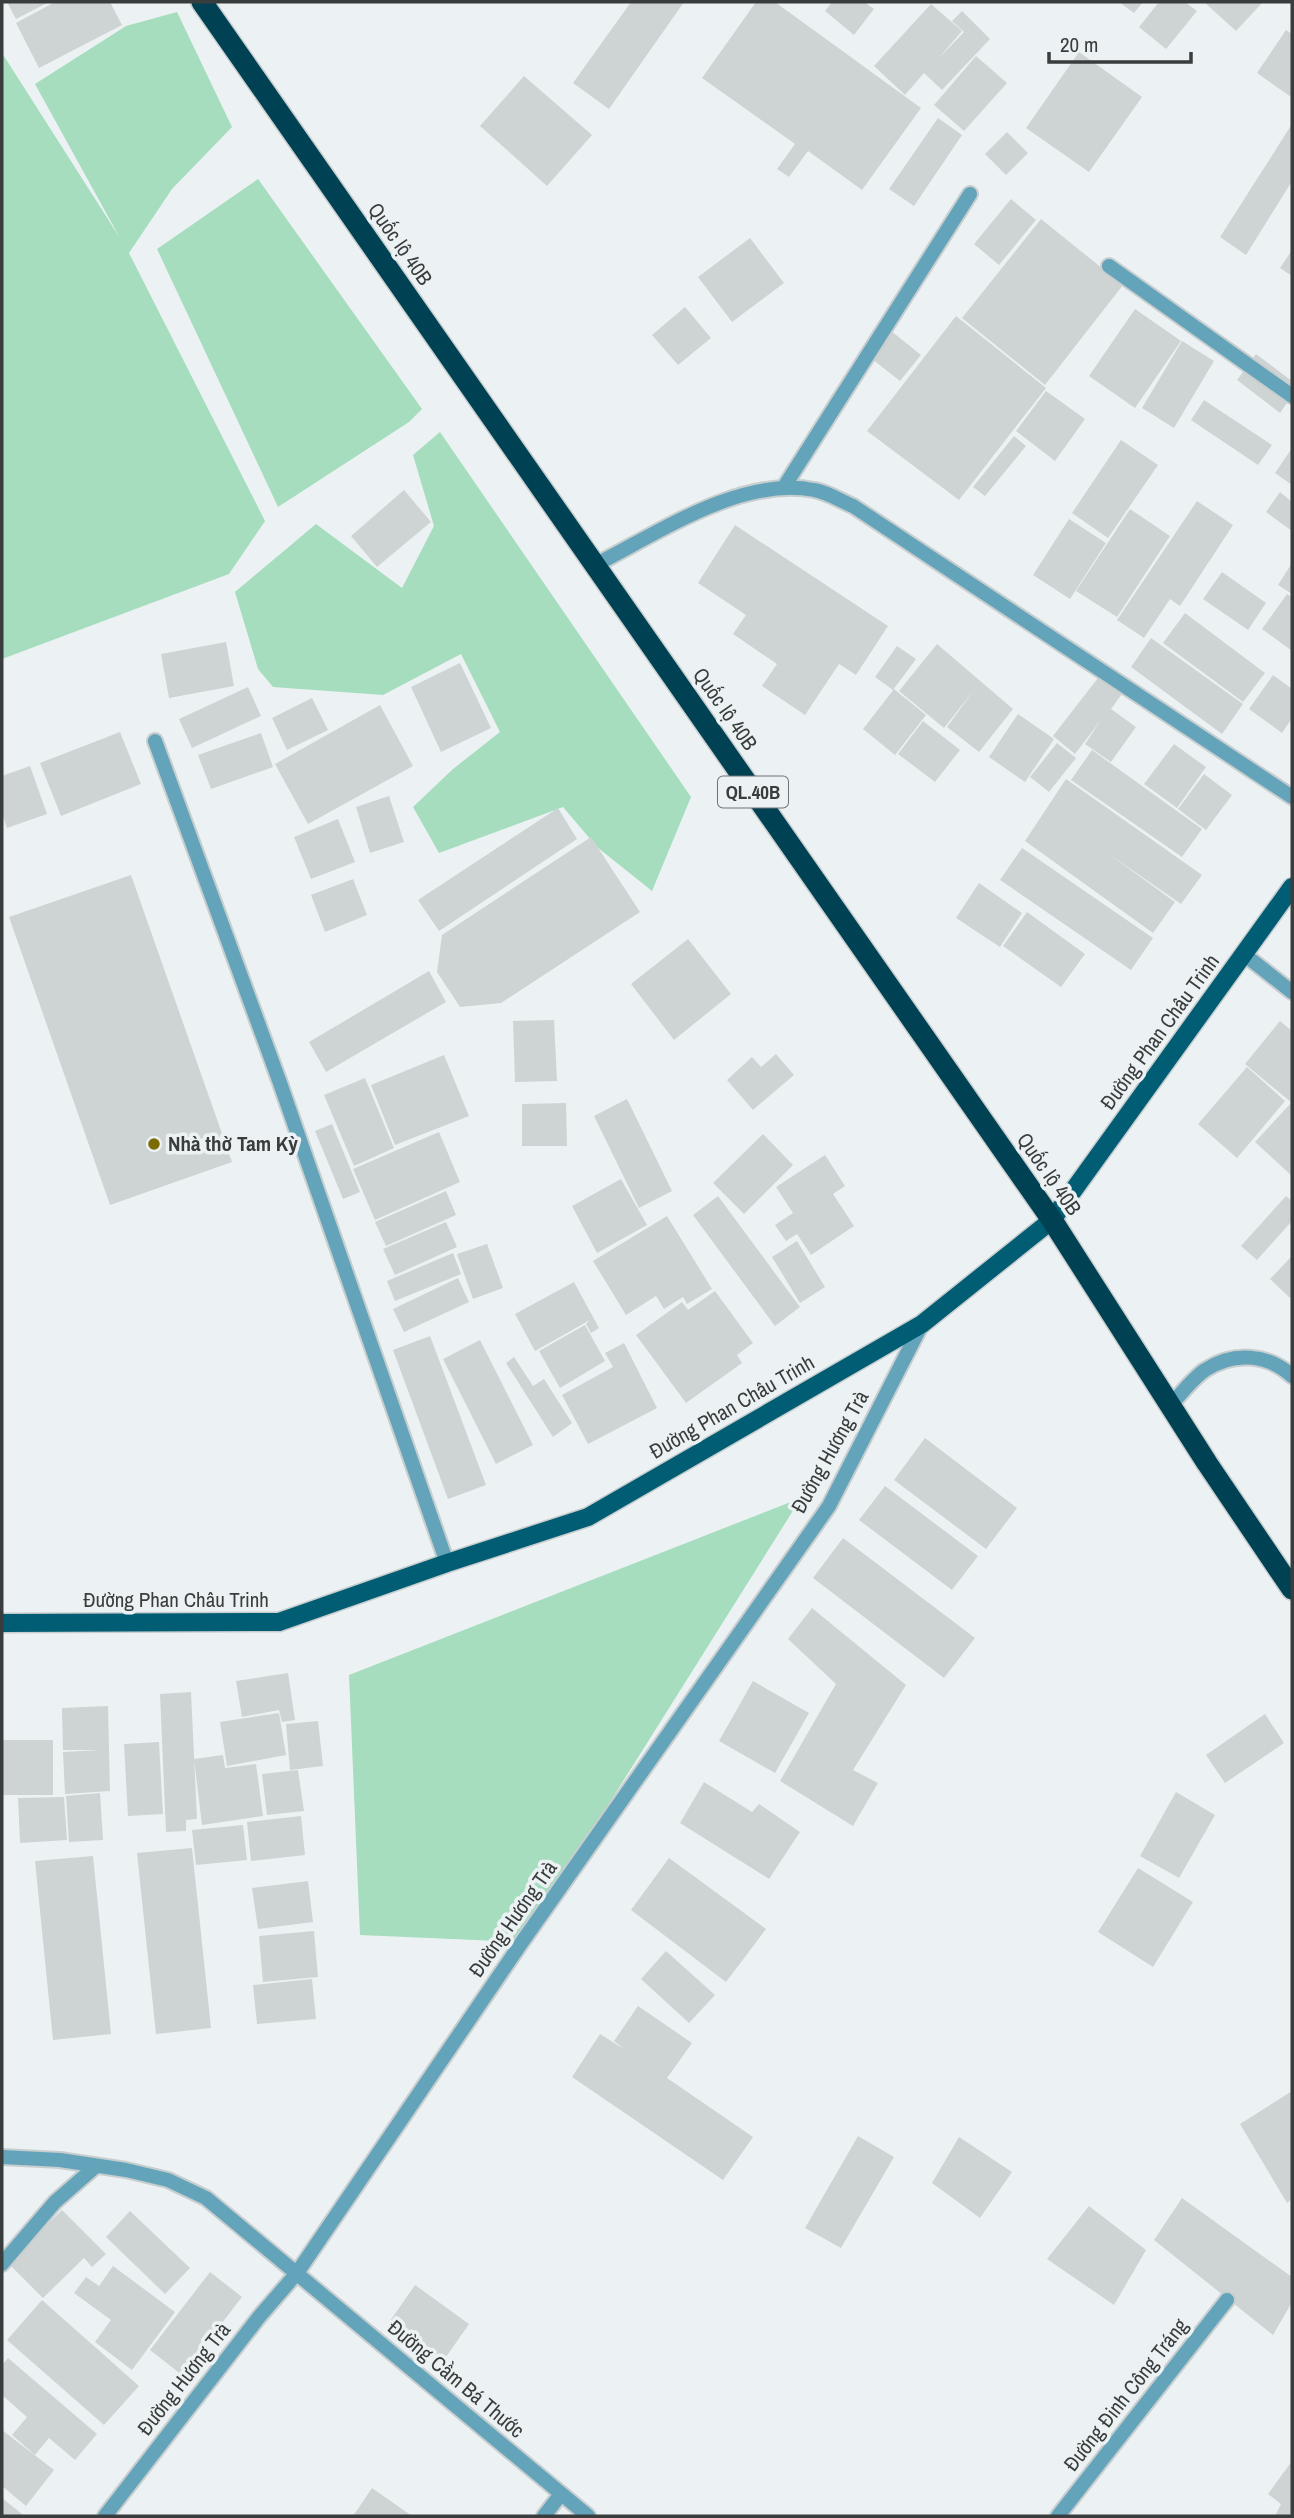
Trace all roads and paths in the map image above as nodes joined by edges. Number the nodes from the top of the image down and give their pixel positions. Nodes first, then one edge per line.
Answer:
1 (202, 2) edge
2 (970, 194) dead end
3 (1109, 265) dead end
4 (1292, 396) edge
5 (784, 487) junction
6 (595, 565) junction
7 (155, 741) dead end
8 (1292, 797) edge
9 (1292, 887) edge
10 (1245, 955) junction
11 (1292, 992) edge
12 (1052, 1220) junction
13 (922, 1324) junction
14 (1292, 1376) edge
15 (1170, 1406) junction
16 (447, 1563) junction
17 (1292, 1589) edge
18 (2, 1623) edge
19 (2, 2157) edge
20 (95, 2166) junction
21 (2, 2264) edge
22 (297, 2273) junction
23 (1227, 2300) dead end
24 (561, 2494) junction
25 (105, 2516) edge
26 (544, 2516) edge
27 (587, 2516) edge
28 (1058, 2516) edge

1 - 6 highway, Quốc lộ 40B / QL.40B
2 - 5 street
3 - 4 street
5 - 6 street
5 - 8 street
6 - 12 highway, Quốc lộ 40B / QL.40B
7 - 16 street
9 - 10 main road, Đường Phan Châu Trinh
10 - 11 street
10 - 12 main road, Đường Phan Châu Trinh
12 - 13 main road, Đường Phan Châu Trinh
12 - 15 highway, Quốc lộ 40B / QL.40B
13 - 16 main road, Đường Phan Châu Trinh
13 - 22 street, Đường Hương Trà
14 - 15 street
15 - 17 highway, Quốc lộ 40B / QL.40B
16 - 18 main road, Đường Phan Châu Trinh
19 - 20 street, Đường Cầm Bá Thước
20 - 21 street
20 - 22 street, Đường Cầm Bá Thước
22 - 24 street, Đường Cầm Bá Thước
22 - 25 street, Đường Hương Trà
23 - 28 street, Đường Đinh Công Tráng
24 - 26 street
24 - 27 street, Đường Cầm Bá Thước

